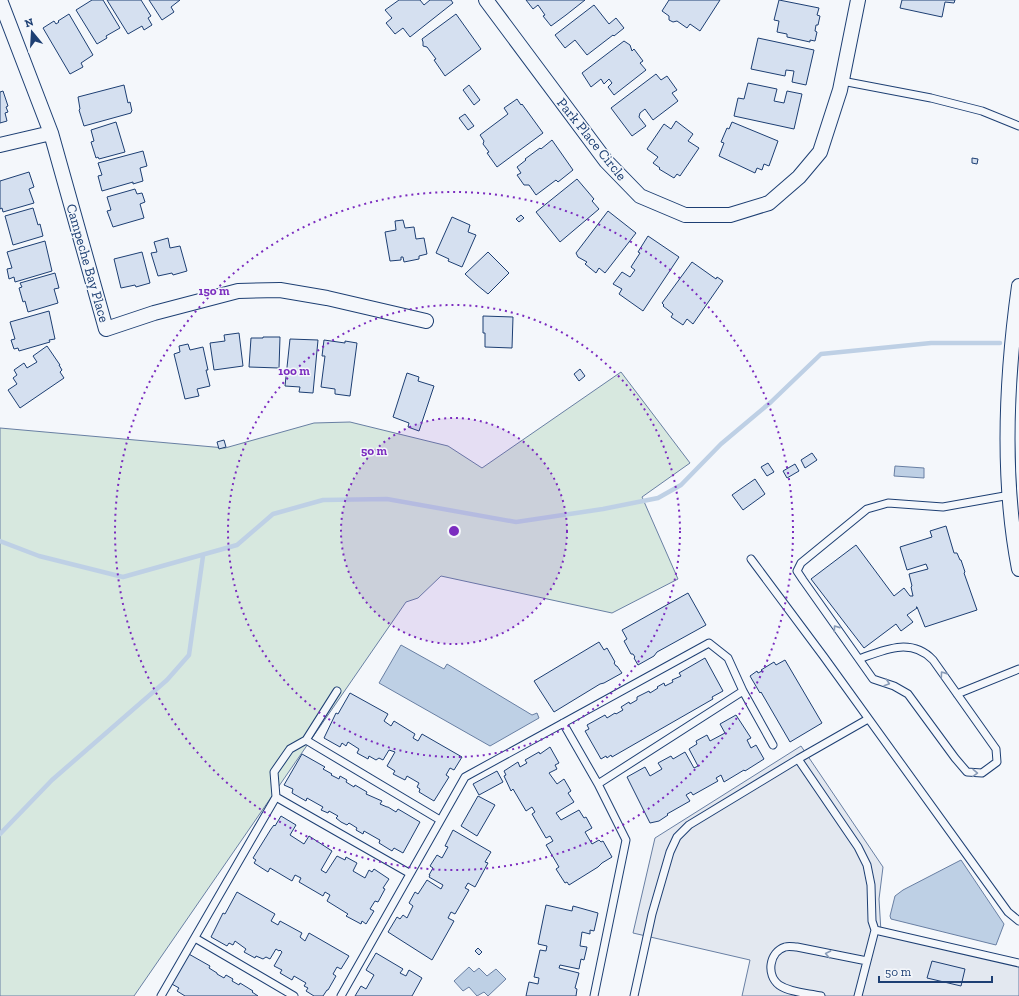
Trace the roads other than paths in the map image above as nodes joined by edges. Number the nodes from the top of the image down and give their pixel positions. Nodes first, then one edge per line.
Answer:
1 (0, 0) edge
2 (486, 0) edge
3 (858, 0) edge
4 (842, 81) junction
5 (1019, 126) edge
6 (51, 133) junction
7 (0, 145) edge
8 (1019, 286) edge
9 (426, 321) dead end
10 (1010, 495) junction
11 (751, 559) dead end
12 (1019, 569) edge
13 (859, 659) junction
14 (1019, 669) edge
15 (337, 691) dead end
16 (742, 692) junction
17 (957, 694) junction
18 (868, 719) junction
19 (563, 723) junction
20 (306, 740) junction
21 (773, 745) dead end
22 (798, 759) junction
23 (598, 784) junction
24 (276, 797) junction
25 (440, 820) junction
26 (409, 873) junction
27 (1019, 921) edge
28 (875, 930) junction
29 (194, 938) junction
30 (867, 961) junction
31 (1019, 963) edge
32 (162, 996) edge
33 (294, 996) edge
34 (341, 996) edge
35 (594, 996) edge
36 (634, 996) edge
37 (821, 996) edge
38 (858, 996) edge

1 - 6 street, Campeche Bay Place
2 - 4 street, Park Place Circle
3 - 4 street, Park Place Circle
4 - 5 lane
6 - 7 street
6 - 9 street, Campeche Bay Place
8 - 10 street
10 - 12 street
13 -> 10 lane
11 - 18 lane
17 -> 13 lane
13 -> 17 lane
14 - 17 lane
15 - 20 lane
16 - 19 lane
16 - 21 lane
16 - 23 lane
18 - 22 lane
18 - 27 lane
19 - 23 lane
19 - 25 lane
20 - 24 lane
20 - 25 lane
22 - 28 lane
22 - 36 lane
23 - 35 lane
24 - 26 lane
24 - 29 lane
25 - 26 lane
26 - 34 lane
28 - 30 lane
28 - 31 lane
29 - 32 lane
29 - 33 lane
30 -> 37 lane
30 - 38 lane

